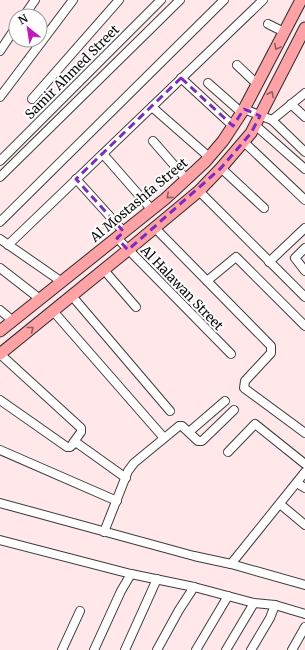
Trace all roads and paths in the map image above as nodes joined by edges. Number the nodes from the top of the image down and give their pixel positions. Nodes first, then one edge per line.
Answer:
1 (73, 0) edge
2 (119, 0) edge
3 (180, 0) edge
4 (224, 0) edge
5 (263, 0) edge
6 (301, 0) edge
7 (160, 1) edge
8 (168, 12) junction
9 (268, 24) dead end
10 (305, 28) edge
11 (284, 32) junction
12 (8, 40) edge
13 (0, 51) edge
14 (98, 63) junction
15 (237, 65) dead end
16 (108, 71) junction
17 (181, 78) junction
18 (208, 83) dead end
19 (257, 84) junction
20 (305, 92) edge
21 (0, 97) edge
22 (32, 99) dead end
23 (291, 104) junction
24 (152, 107) junction
25 (243, 111) junction
26 (305, 117) edge
27 (257, 120) junction
28 (272, 120) junction
29 (233, 126) junction
30 (153, 141) dead end
31 (244, 142) junction
32 (305, 152) edge
33 (103, 154) junction
34 (209, 157) junction
35 (0, 161) edge
36 (221, 168) junction
37 (305, 169) edge
38 (0, 177) edge
39 (76, 179) junction
40 (187, 180) junction
41 (199, 191) junction
42 (305, 200) edge
43 (264, 208) dead end
44 (152, 210) junction
45 (0, 222) edge
46 (154, 227) junction
47 (305, 228) edge
48 (120, 235) junction
49 (0, 239) edge
50 (8, 245) junction
51 (305, 248) edge
52 (128, 250) junction
53 (269, 262) junction
54 (0, 268) edge
55 (104, 270) junction
56 (305, 271) edge
57 (62, 282) junction
58 (208, 282) junction
59 (72, 296) junction
60 (305, 297) edge
61 (40, 299) junction
62 (136, 307) dead end
63 (0, 310) edge
64 (53, 311) junction
65 (13, 321) junction
66 (305, 326) edge
67 (0, 331) edge
68 (0, 354) edge
69 (231, 354) dead end
70 (0, 400) edge
71 (226, 401) dead end
72 (234, 410) dead end
73 (170, 411) dead end
74 (188, 432) junction
75 (305, 433) edge
76 (164, 438) junction
77 (74, 443) junction
78 (0, 450) edge
79 (228, 452) dead end
80 (305, 464) edge
81 (305, 472) edge
82 (126, 478) junction
83 (297, 483) junction
84 (305, 488) edge
85 (117, 501) junction
86 (0, 503) edge
87 (280, 504) junction
88 (305, 525) edge
89 (104, 532) junction
90 (0, 540) edge
91 (231, 564) junction
92 (131, 574) junction
93 (157, 579) junction
94 (305, 585) edge
95 (194, 587) junction
96 (228, 596) junction
97 (254, 603) junction
98 (275, 605) junction
99 (80, 611) dead end
100 (305, 614) edge
101 (305, 627) edge
102 (62, 650) edge
103 (94, 650) edge
104 (125, 650) edge
105 (157, 650) edge
106 (196, 650) edge
107 (226, 650) edge
108 (251, 650) edge
109 (292, 650) edge

1 - 21 street
2 - 22 street
3 - 8 street
4 - 45 street
5 - 17 street
6 - 11 street, Al Mostashfa Street
7 - 8 street
7 - 14 street, Samir Ahmed Street
8 - 16 street
9 - 11 street
27 -> 10 street
11 -> 19 street, Al Mostashfa Street
12 - 13 street
14 - 16 street
14 - 35 street, Samir Ahmed Street
15 - 19 street
16 - 38 street
17 - 24 street
17 - 29 street
18 - 25 street
19 - 25 street, Al Mostashfa Street
20 - 23 street
23 - 26 street
23 - 28 street
24 - 33 street
24 - 34 street
25 - 27 street
25 - 29 street, Al Mostashfa Street
27 - 28 street
27 - 31 street
27 - 37 street
28 - 32 street
29 - 34 street, Al Mostashfa Street
30 - 40 street
31 - 36 street
31 - 42 street
33 - 39 street
33 - 44 street
34 - 40 street, Al Mostashfa Street
36 - 41 street
36 - 43 street
39 - 48 street, Al Halawan Street
39 - 50 street
40 -> 44 street, Al Mostashfa Street
41 - 46 street
41 - 53 street
44 - 48 street, Al Mostashfa Street
46 - 52 street
46 - 58 street
47 - 53 street
48 - 52 street, Al Halawan Street
48 - 57 street, Al Mostashfa Street
49 - 50 street
50 - 57 street
51 - 56 street
52 - 55 street
52 - 69 street, Al Halawan Street
53 - 60 street
54 - 61 street
55 - 59 street
55 - 62 street
57 - 61 street, Al Mostashfa Street
58 - 66 street
58 - 75 street
59 - 64 street
59 - 73 street
61 - 65 street, Al Mostashfa Street
63 - 65 street
68 -> 64 street
64 - 76 street
65 - 67 street, Al Mostashfa Street
68 - 77 street
70 - 77 street
71 - 74 street
72 - 74 street
74 - 76 street
76 - 82 street
77 - 82 street
78 - 85 street
79 - 80 street
81 - 83 street
82 - 85 street
83 - 84 street
83 - 87 street
85 - 89 street
86 - 89 street
87 - 88 street
87 - 91 street
89 - 91 street
90 - 92 street
91 - 94 street
92 - 93 street
92 - 103 street
93 - 95 street
93 - 104 street
95 - 96 street
95 - 105 street
96 - 97 street
96 - 106 street
97 - 98 street
97 - 107 street
98 - 100 street
98 - 108 street
99 - 102 street
101 - 109 street

